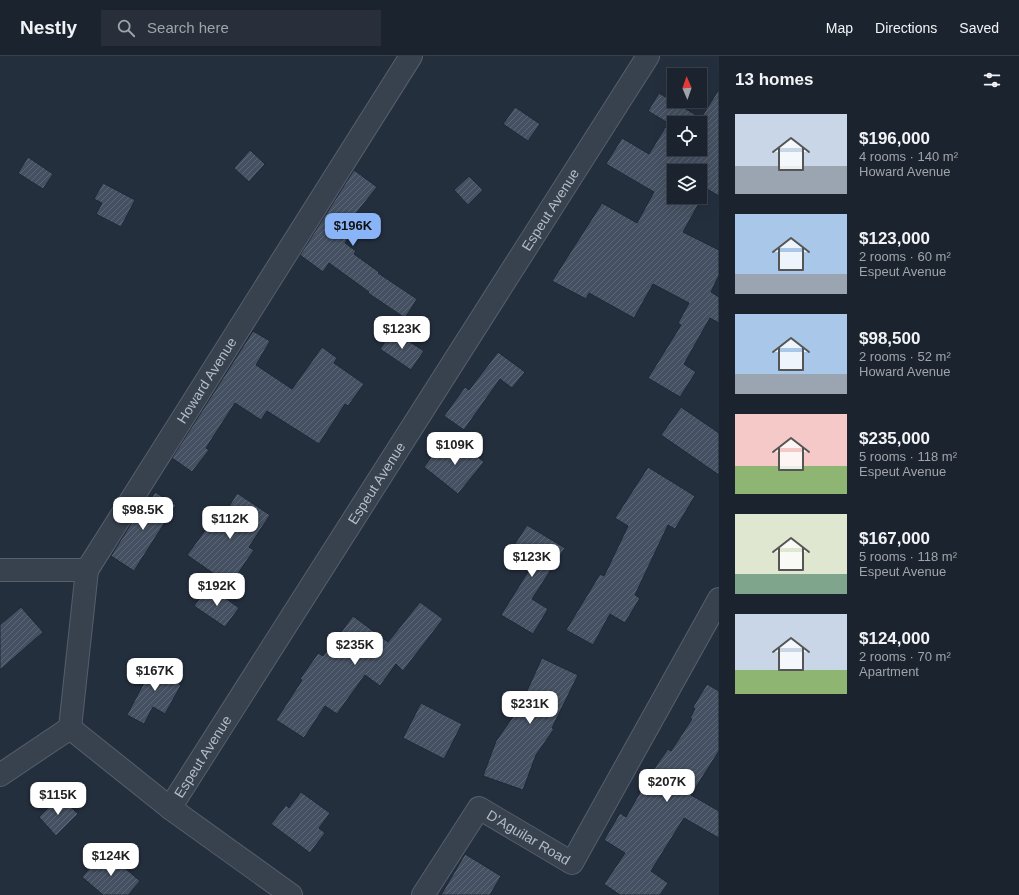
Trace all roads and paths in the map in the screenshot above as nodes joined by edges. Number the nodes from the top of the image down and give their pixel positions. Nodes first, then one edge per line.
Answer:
1 (411, 56) edge
2 (648, 56) edge
3 (0, 570) edge
4 (88, 570) junction
5 (719, 599) edge
6 (70, 728) junction
7 (0, 775) edge
8 (170, 808) junction
9 (291, 895) edge
10 (423, 895) edge

1 - 4 street, Howard Avenue
2 - 8 street, Espeut Avenue
3 - 4 street
4 - 6 street, Howard Avenue
5 - 10 street, D'Aguilar Road
6 - 7 street
6 - 8 street
8 - 9 street

